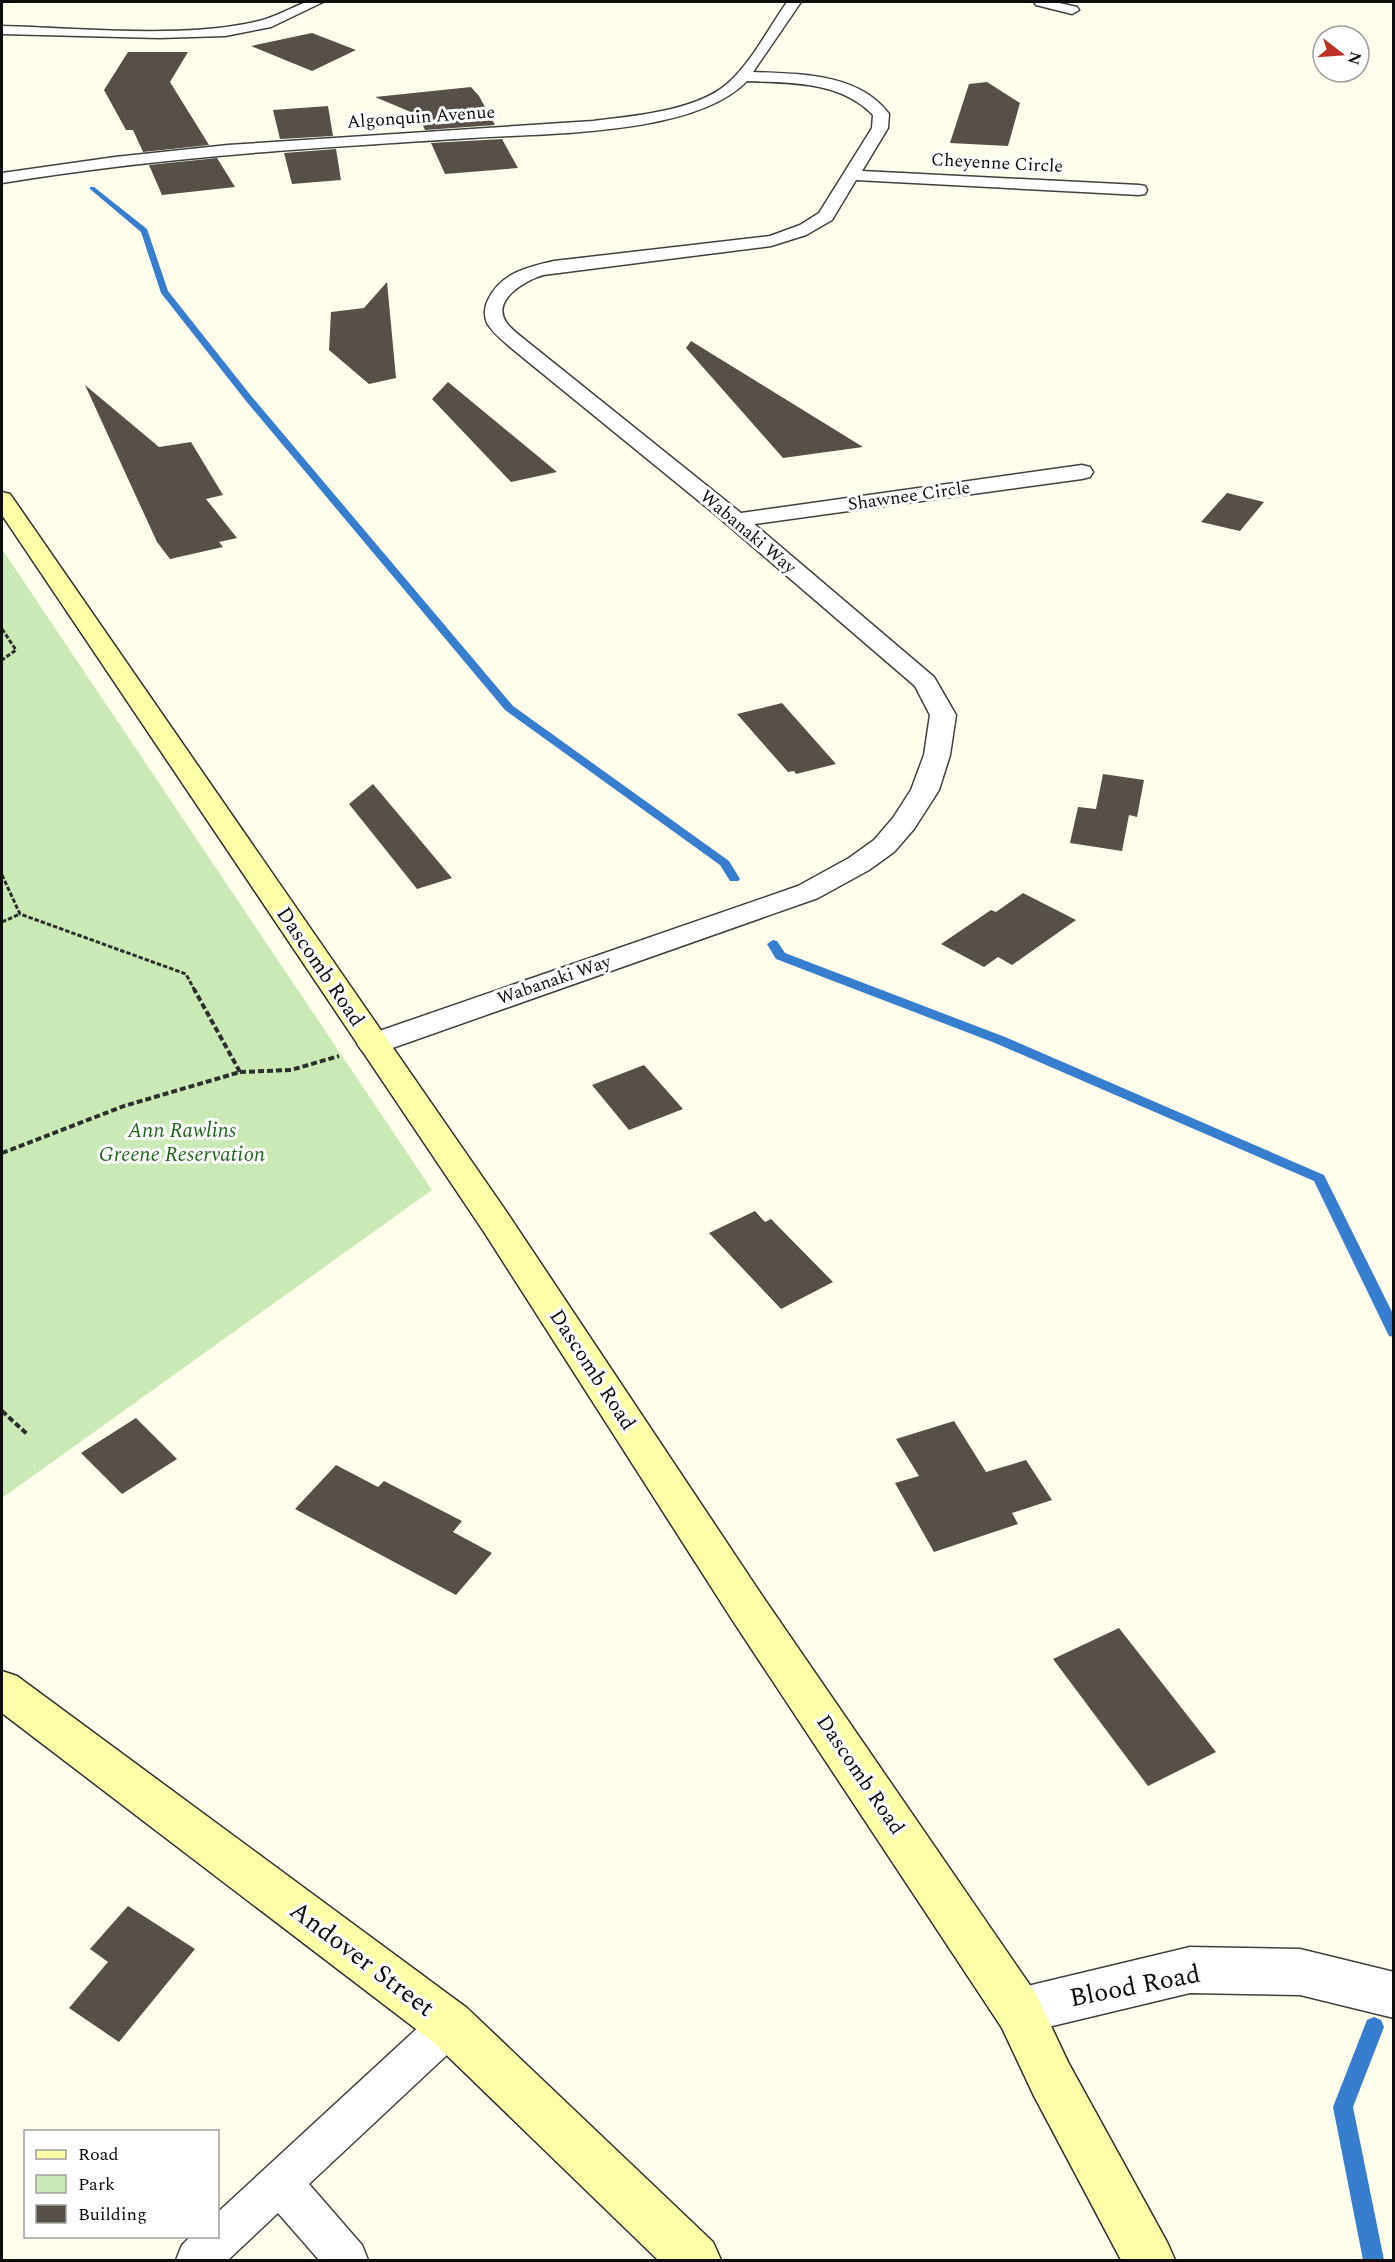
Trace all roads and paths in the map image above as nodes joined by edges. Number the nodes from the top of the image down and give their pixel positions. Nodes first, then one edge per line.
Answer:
1 (316, 2) edge
2 (794, 2) edge
3 (1041, 2) edge
4 (1072, 10) dead end
5 (2, 30) edge
6 (743, 76) junction
7 (852, 175) junction
8 (2, 178) edge
9 (1139, 190) dead end
10 (1082, 472) dead end
11 (2, 499) edge
12 (736, 520) junction
13 (2, 628) edge
14 (2, 660) edge
15 (2, 875) edge
16 (20, 914) junction
17 (2, 922) edge
18 (373, 1044) junction
19 (240, 1072) junction
20 (2, 1154) edge
21 (2, 1410) edge
22 (27, 1434) dead end
23 (2, 1689) edge
24 (1394, 1995) edge
25 (1019, 2011) junction
26 (450, 2025) junction
27 (281, 2184) junction
28 (197, 2260) edge
29 (347, 2260) edge
30 (694, 2260) edge
31 (1149, 2260) edge

1 - 5 street
2 - 6 street, Algonquin Avenue
3 - 4 street
6 - 7 street, Wabanaki Way
6 - 8 street, Algonquin Avenue
7 - 9 street, Cheyenne Circle
7 - 12 street, Wabanaki Way
10 - 12 street, Shawnee Circle
11 - 18 main road, Dascomb Road
12 - 18 street, Wabanaki Way
13 - 14 path
15 - 16 path
16 - 17 path
16 - 19 path
18 - 19 path
18 - 25 main road, Dascomb Road
19 - 20 path
21 - 22 path
23 - 26 main road, Andover Street
24 - 25 street, Blood Road
25 - 31 main road, Dascomb Road
26 - 27 lane
26 - 30 main road, Andover Street
27 - 28 lane
27 - 29 lane

